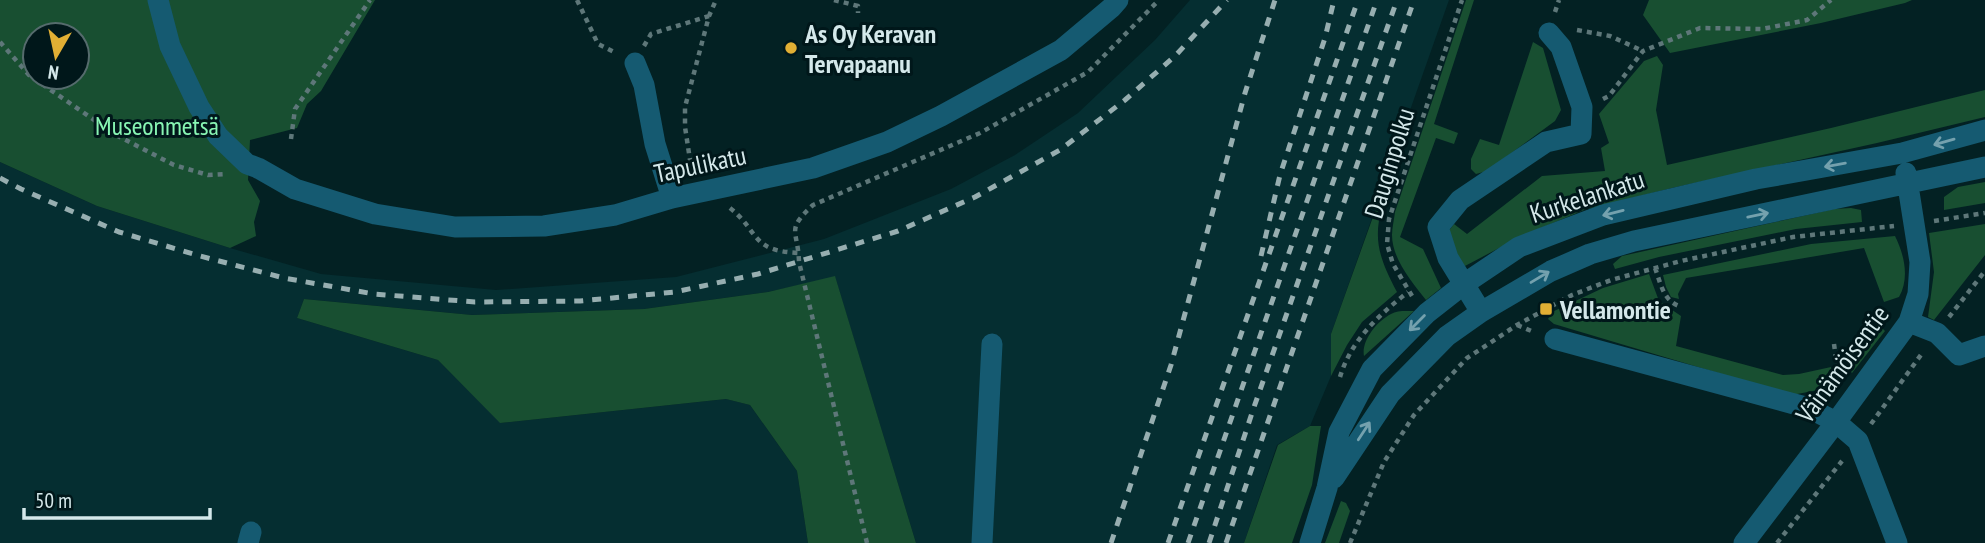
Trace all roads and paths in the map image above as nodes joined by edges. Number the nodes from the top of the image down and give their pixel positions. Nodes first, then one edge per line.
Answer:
1 (158, 0) edge
2 (370, 0) edge
3 (577, 0) edge
4 (834, 0) edge
5 (1118, 0) edge
6 (1159, 0) edge
7 (1462, 0) edge
8 (1830, 0) edge
9 (715, 1) edge
10 (858, 13) dead end
11 (709, 16) junction
12 (1574, 30) dead end
13 (1549, 33) dead end
14 (0, 42) edge
15 (1643, 51) junction
16 (635, 63) junction
17 (1582, 107) junction
18 (1985, 130) edge
19 (291, 139) dead end
20 (1902, 153) junction
21 (253, 166) junction
22 (1985, 167) edge
23 (1909, 184) junction
24 (701, 191) junction
25 (672, 198) junction
26 (1985, 213) edge
27 (1914, 224) junction
28 (799, 253) junction
29 (1655, 268) junction
30 (1985, 271) edge
31 (1464, 284) junction
32 (1679, 306) dead end
33 (1481, 312) junction
34 (1427, 313) junction
35 (1909, 322) junction
36 (1937, 333) junction
37 (1447, 336) junction
38 (1555, 339) dead end
39 (992, 344) dead end
40 (1834, 344) dead end
41 (1985, 346) edge
42 (1467, 358) junction
43 (1840, 384) dead end
44 (1836, 422) junction
45 (1858, 441) junction
46 (1327, 488) junction
47 (866, 543) edge
48 (982, 543) edge
49 (1310, 543) edge
50 (1350, 543) edge
51 (1744, 543) edge
52 (1777, 543) edge
53 (1897, 543) edge

1 - 21 street, Tapulikatu
2 - 19 path
3 - 16 path
4 - 10 path
5 - 24 street, Tapulikatu
6 - 28 path
7 - 34 path, Dauginpolku
8 - 15 path
9 - 11 path
11 - 16 path
11 - 24 path
12 - 15 path
13 - 17 street
14 - 21 path
15 - 17 path
16 - 25 street
17 - 31 street
18 -> 20 street, Kurkelankatu
20 - 23 street, Väinämöisentie
20 -> 31 street, Kurkelankatu
21 - 25 street, Tapulikatu
22 - 23 street, Kurkelankatu
23 - 27 street, Väinämöisentie
33 -> 23 street, Kurkelankatu
24 - 25 street, Tapulikatu
24 - 28 path
26 - 27 path
27 - 29 path
27 - 35 street, Väinämöisentie
28 - 47 path
29 - 32 path
29 - 42 path
30 - 36 path
31 - 33 street
31 - 34 street, Kurkelankatu
33 - 37 street, Kurkelankatu
34 -> 46 street, Kurkelankatu
35 - 36 street
35 - 44 street, Väinämöisentie
36 - 41 street
36 - 45 path
37 - 42 path
46 -> 37 street, Kurkelankatu
38 - 44 street
39 - 48 street
40 - 43 path
42 - 50 path
44 - 45 street
44 - 51 street, Väinämöisentie
45 - 52 path
45 - 53 street
46 - 49 street, Kurkelankatu

